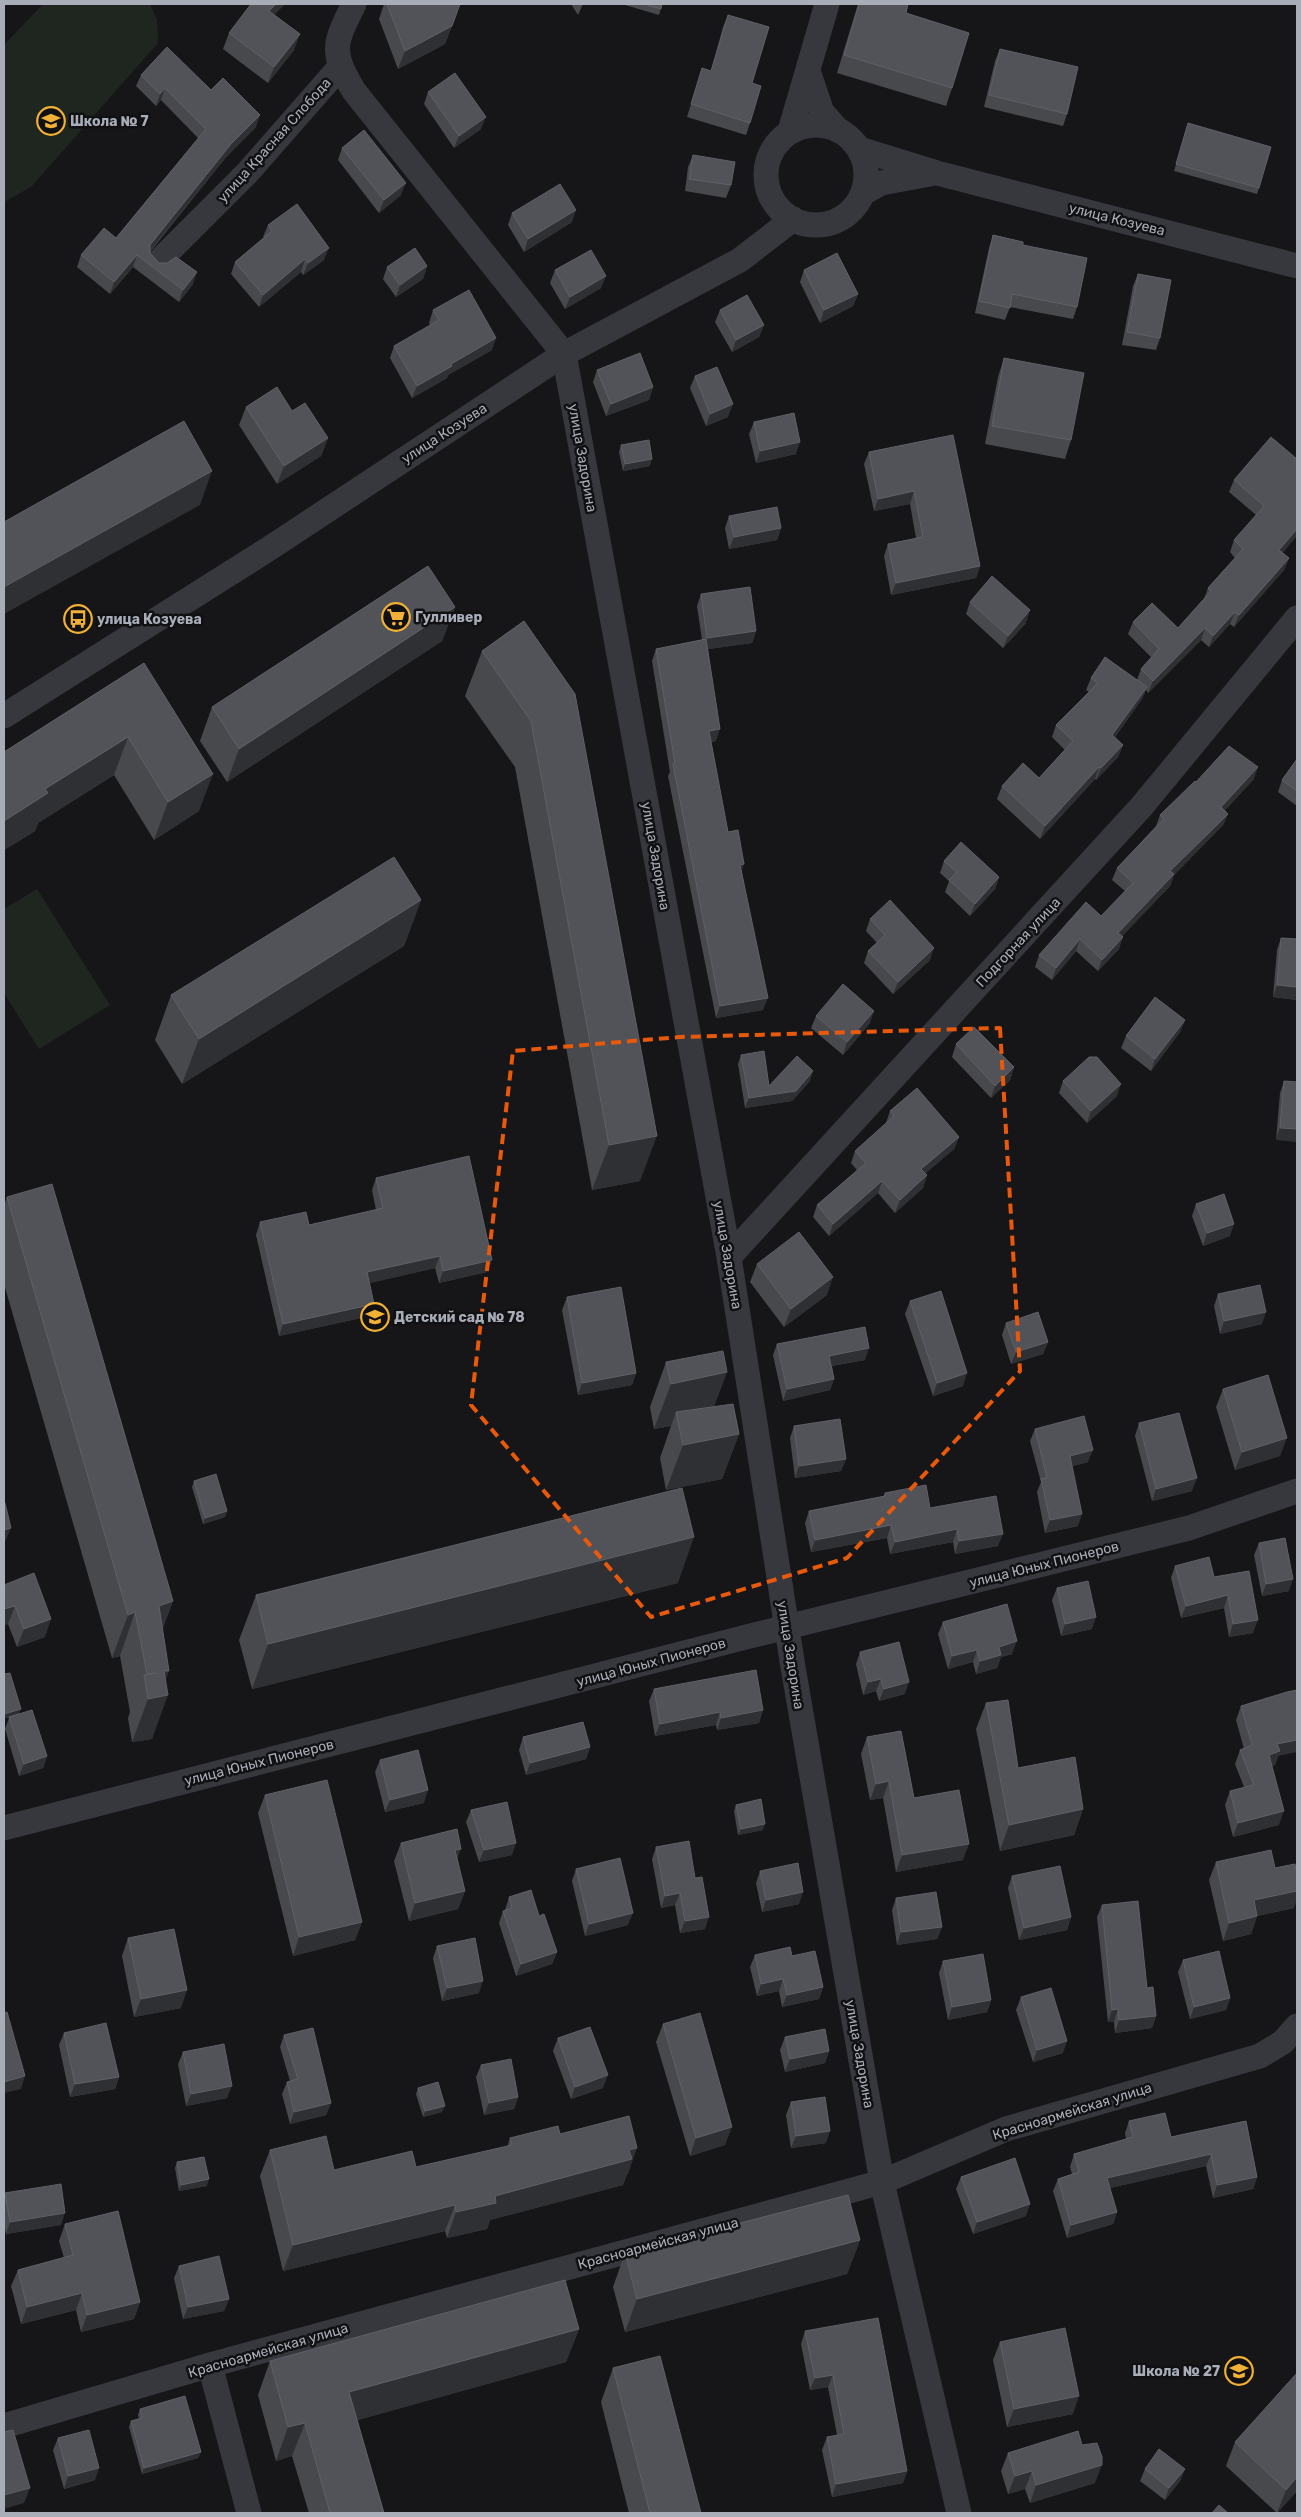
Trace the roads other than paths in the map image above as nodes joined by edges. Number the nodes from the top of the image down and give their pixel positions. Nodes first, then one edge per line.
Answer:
1 (354, 4) edge
2 (827, 4) edge
3 (340, 67) junction
4 (808, 71) junction
5 (836, 128) junction
6 (790, 131) junction
7 (860, 150) junction
8 (937, 173) junction
9 (863, 192) junction
10 (793, 219) junction
11 (160, 261) edge
12 (1297, 266) edge
13 (564, 354) junction
14 (1297, 618) edge
15 (4, 716) edge
16 (729, 1257) junction
17 (1297, 1491) edge
18 (787, 1627) junction
19 (4, 1828) edge
20 (1297, 2026) edge
21 (882, 2182) junction
22 (210, 2365) junction
23 (4, 2426) edge
24 (249, 2513) edge
25 (959, 2513) edge

1 - 3 street, улица Красная Слобода
2 - 4 street
3 - 11 street, улица Красная Слобода
3 - 13 street, улица Задорина
4 - 5 street
4 - 6 street
5 - 6 street
5 - 7 street
6 - 10 street
7 - 8 street, улица Козуева
7 - 9 street
8 - 9 street, улица Козуева
8 - 12 street, улица Козуева
9 - 10 street, улица Козуева
10 - 13 street, улица Козуева
13 - 15 street, улица Козуева
13 - 16 street, улица Задорина
14 - 16 street, Подгорная улица
16 - 18 street, улица Задорина
17 - 18 street, улица Юных Пионеров
18 - 19 street, улица Юных Пионеров
18 - 21 street, улица Задорина
20 - 21 street, Красноармейская улица
21 - 22 street, Красноармейская улица
21 - 25 street, улица Задорина
22 - 23 street, Красноармейская улица
22 - 24 street

